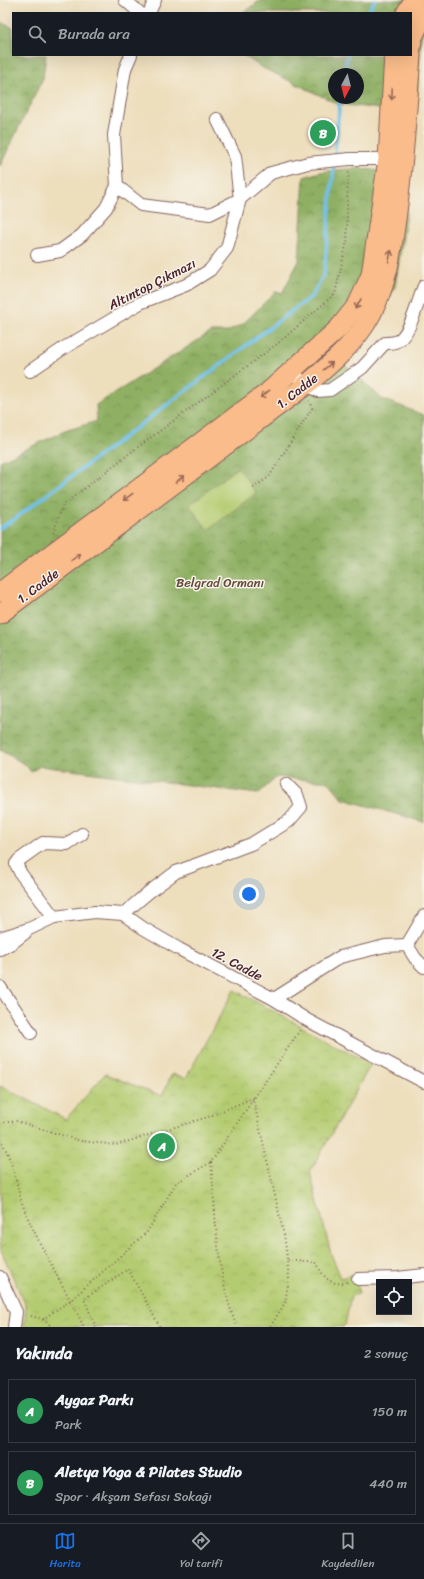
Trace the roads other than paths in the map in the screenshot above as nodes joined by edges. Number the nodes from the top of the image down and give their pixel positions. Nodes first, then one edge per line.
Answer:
1 (125, 0) edge
2 (155, 0) edge
3 (414, 0) edge
4 (139, 12) edge
5 (149, 12) edge
6 (407, 12) edge
7 (424, 14) edge
8 (412, 39) edge
9 (131, 56) edge
10 (394, 56) edge
11 (410, 56) edge
12 (217, 119) dead end
13 (396, 159) junction
14 (117, 186) junction
15 (240, 199) junction
16 (37, 255) dead end
17 (424, 286) edge
18 (30, 371) dead end
19 (292, 372) junction
20 (312, 388) junction
21 (0, 592) edge
22 (0, 614) edge
23 (286, 784) dead end
24 (82, 834) dead end
25 (123, 914) junction
26 (424, 916) edge
27 (54, 917) junction
28 (29, 929) junction
29 (0, 938) edge
30 (406, 945) junction
31 (0, 949) edge
32 (424, 967) edge
33 (0, 987) edge
34 (274, 998) junction
35 (31, 1032) dead end
36 (424, 1082) edge
37 (424, 1275) edge
38 (0, 1277) edge
39 (358, 1279) road end
40 (14, 1327) edge

1 - 4 street
2 - 5 street
3 - 6 main road
7 - 8 main road
9 - 14 street
10 -> 13 main road, 1. Cadde
11 - 13 main road, 1. Cadde
12 - 15 street, Altıntop Çıkmazı
13 - 15 street
13 -> 19 main road, 1. Cadde
20 -> 13 main road, 1. Cadde
14 - 15 street
14 - 16 street
15 - 18 street, Altıntop Çıkmazı
17 - 20 street
19 - 20 street
19 -> 21 main road, 1. Cadde
22 -> 20 main road, 1. Cadde
23 - 25 street
24 - 27 street
25 - 27 street
25 - 34 street, 12. Cadde
26 - 30 street
27 - 28 street
28 - 29 street
28 - 31 street
30 - 32 street
30 - 34 street
33 - 35 street
34 - 36 street, 12. Cadde
37 - 39 street
38 - 40 street

